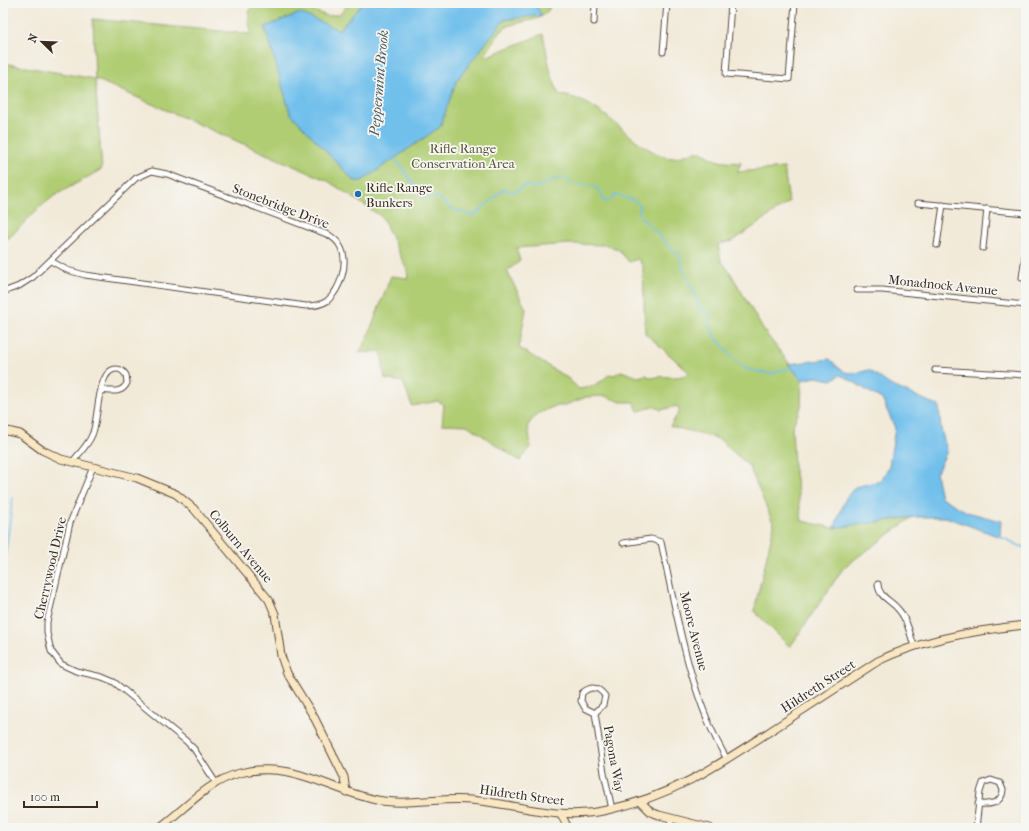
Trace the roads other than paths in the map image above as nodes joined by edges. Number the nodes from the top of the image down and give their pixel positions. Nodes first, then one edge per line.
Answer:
1 (595, 3) edge
2 (667, 3) edge
3 (731, 3) edge
4 (795, 3) edge
5 (594, 22) dead end
6 (663, 52) dead end
7 (918, 203) dead end
8 (943, 205) junction
9 (988, 209) junction
10 (1026, 213) edge
11 (937, 245) dead end
12 (983, 248) dead end
13 (1026, 249) edge
14 (51, 261) junction
15 (1022, 278) dead end
16 (857, 290) dead end
17 (3, 292) edge
18 (1026, 305) edge
19 (935, 370) dead end
20 (1026, 375) edge
21 (101, 390) junction
22 (3, 430) edge
23 (72, 462) junction
24 (93, 467) junction
25 (623, 543) dead end
26 (878, 584) dead end
27 (1026, 625) edge
28 (914, 646) junction
29 (595, 713) junction
30 (727, 759) junction
31 (216, 783) junction
32 (346, 792) junction
33 (641, 802) junction
34 (978, 804) junction
35 (612, 809) junction
36 (561, 814) junction
37 (672, 818) junction
38 (159, 828) edge
39 (568, 828) edge
40 (669, 828) edge
41 (710, 828) edge
42 (976, 828) edge

1 - 5 street
2 - 6 street
3 - 4 street
7 - 8 street
8 - 9 street
8 - 11 street
9 - 10 street
9 - 12 street
13 - 15 street
14 - 14 street, Stonebridge Drive
14 - 17 street, Stonebridge Drive
16 - 18 street, Monadnock Avenue
19 - 20 street
21 - 21 street
21 - 23 street
22 - 23 street, Colburn Avenue
23 - 24 street, Colburn Avenue
24 - 31 street, Cherrywood Drive
24 - 32 street, Colburn Avenue
25 - 30 street, Moore Avenue
26 - 28 street
27 - 28 street, Hildreth Street
28 - 30 street, Hildreth Street
29 - 29 street, Pagona Way
29 - 35 street, Pagona Way
30 - 33 street, Hildreth Street
31 - 32 street, Hildreth Street
31 - 38 street, Hildreth Street
32 - 36 street, Hildreth Street
33 - 35 street, Hildreth Street
33 - 37 street
34 - 34 street
34 - 42 street
35 - 36 street, Hildreth Street
36 - 39 street
37 - 40 street
37 - 41 street

